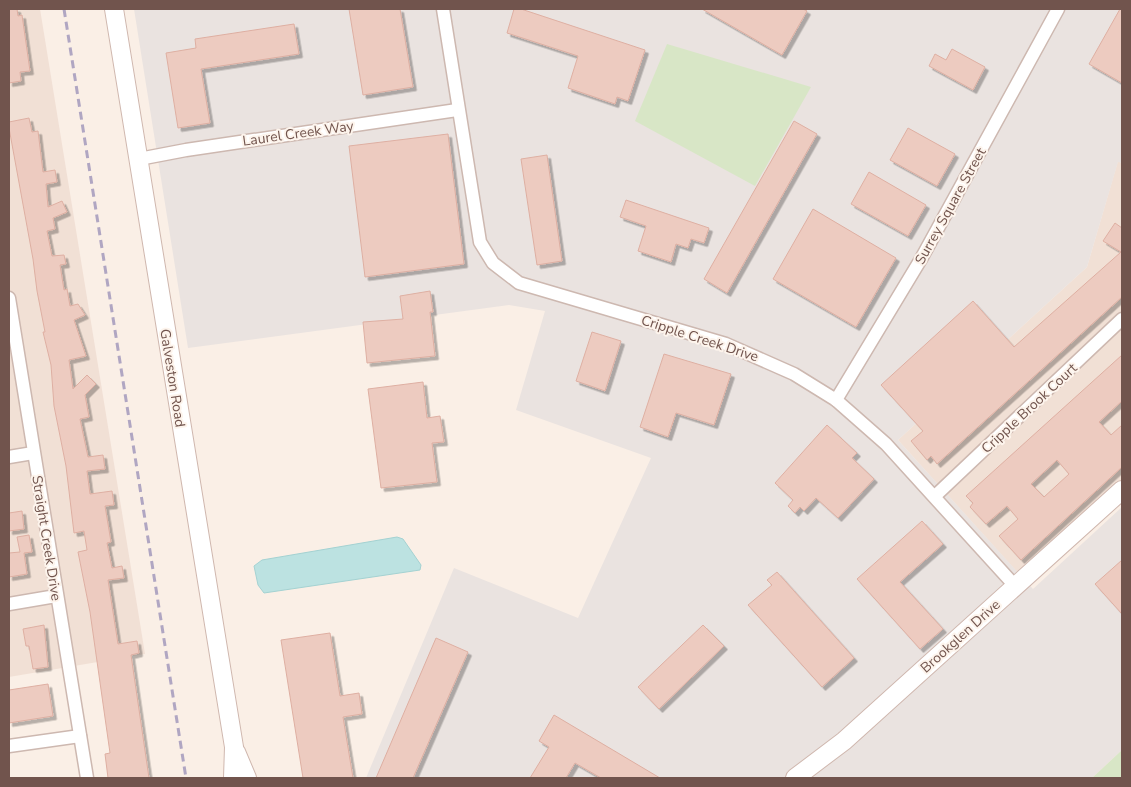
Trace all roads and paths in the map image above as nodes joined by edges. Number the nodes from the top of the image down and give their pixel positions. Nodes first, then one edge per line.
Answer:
1 (114, 9) edge
2 (443, 9) edge
3 (1058, 9) edge
4 (457, 110) junction
5 (139, 159) junction
6 (9, 303) edge
7 (1122, 319) edge
8 (836, 400) junction
9 (33, 453) junction
10 (9, 457) edge
11 (1122, 490) edge
12 (935, 496) junction
13 (1016, 586) junction
14 (56, 596) junction
15 (9, 604) edge
16 (80, 736) junction
17 (9, 746) edge
18 (234, 747) junction
19 (87, 778) edge
20 (233, 778) edge
21 (247, 778) edge
22 (795, 778) edge

1 - 5 main road, Galveston Road
2 - 4 street, Cripple Creek Drive
3 - 8 street, Surrey Square Street
4 - 5 street, Laurel Creek Way
4 - 8 street, Cripple Creek Drive
5 - 18 main road, Galveston Road
6 - 9 street, Straight Creek Drive
7 - 12 street, Cripple Brook Court
8 - 12 street, Cripple Creek Drive
9 - 10 street
9 - 14 street, Straight Creek Drive
11 - 13 main road, Brookglen Drive
12 - 13 street, Cripple Creek Drive
13 - 22 main road, Brookglen Drive
14 - 15 street
14 - 16 street, Straight Creek Drive
16 - 17 street
16 - 19 street, Straight Creek Drive
18 - 20 main road, Galveston Road
18 - 21 main road, Galveston Road

